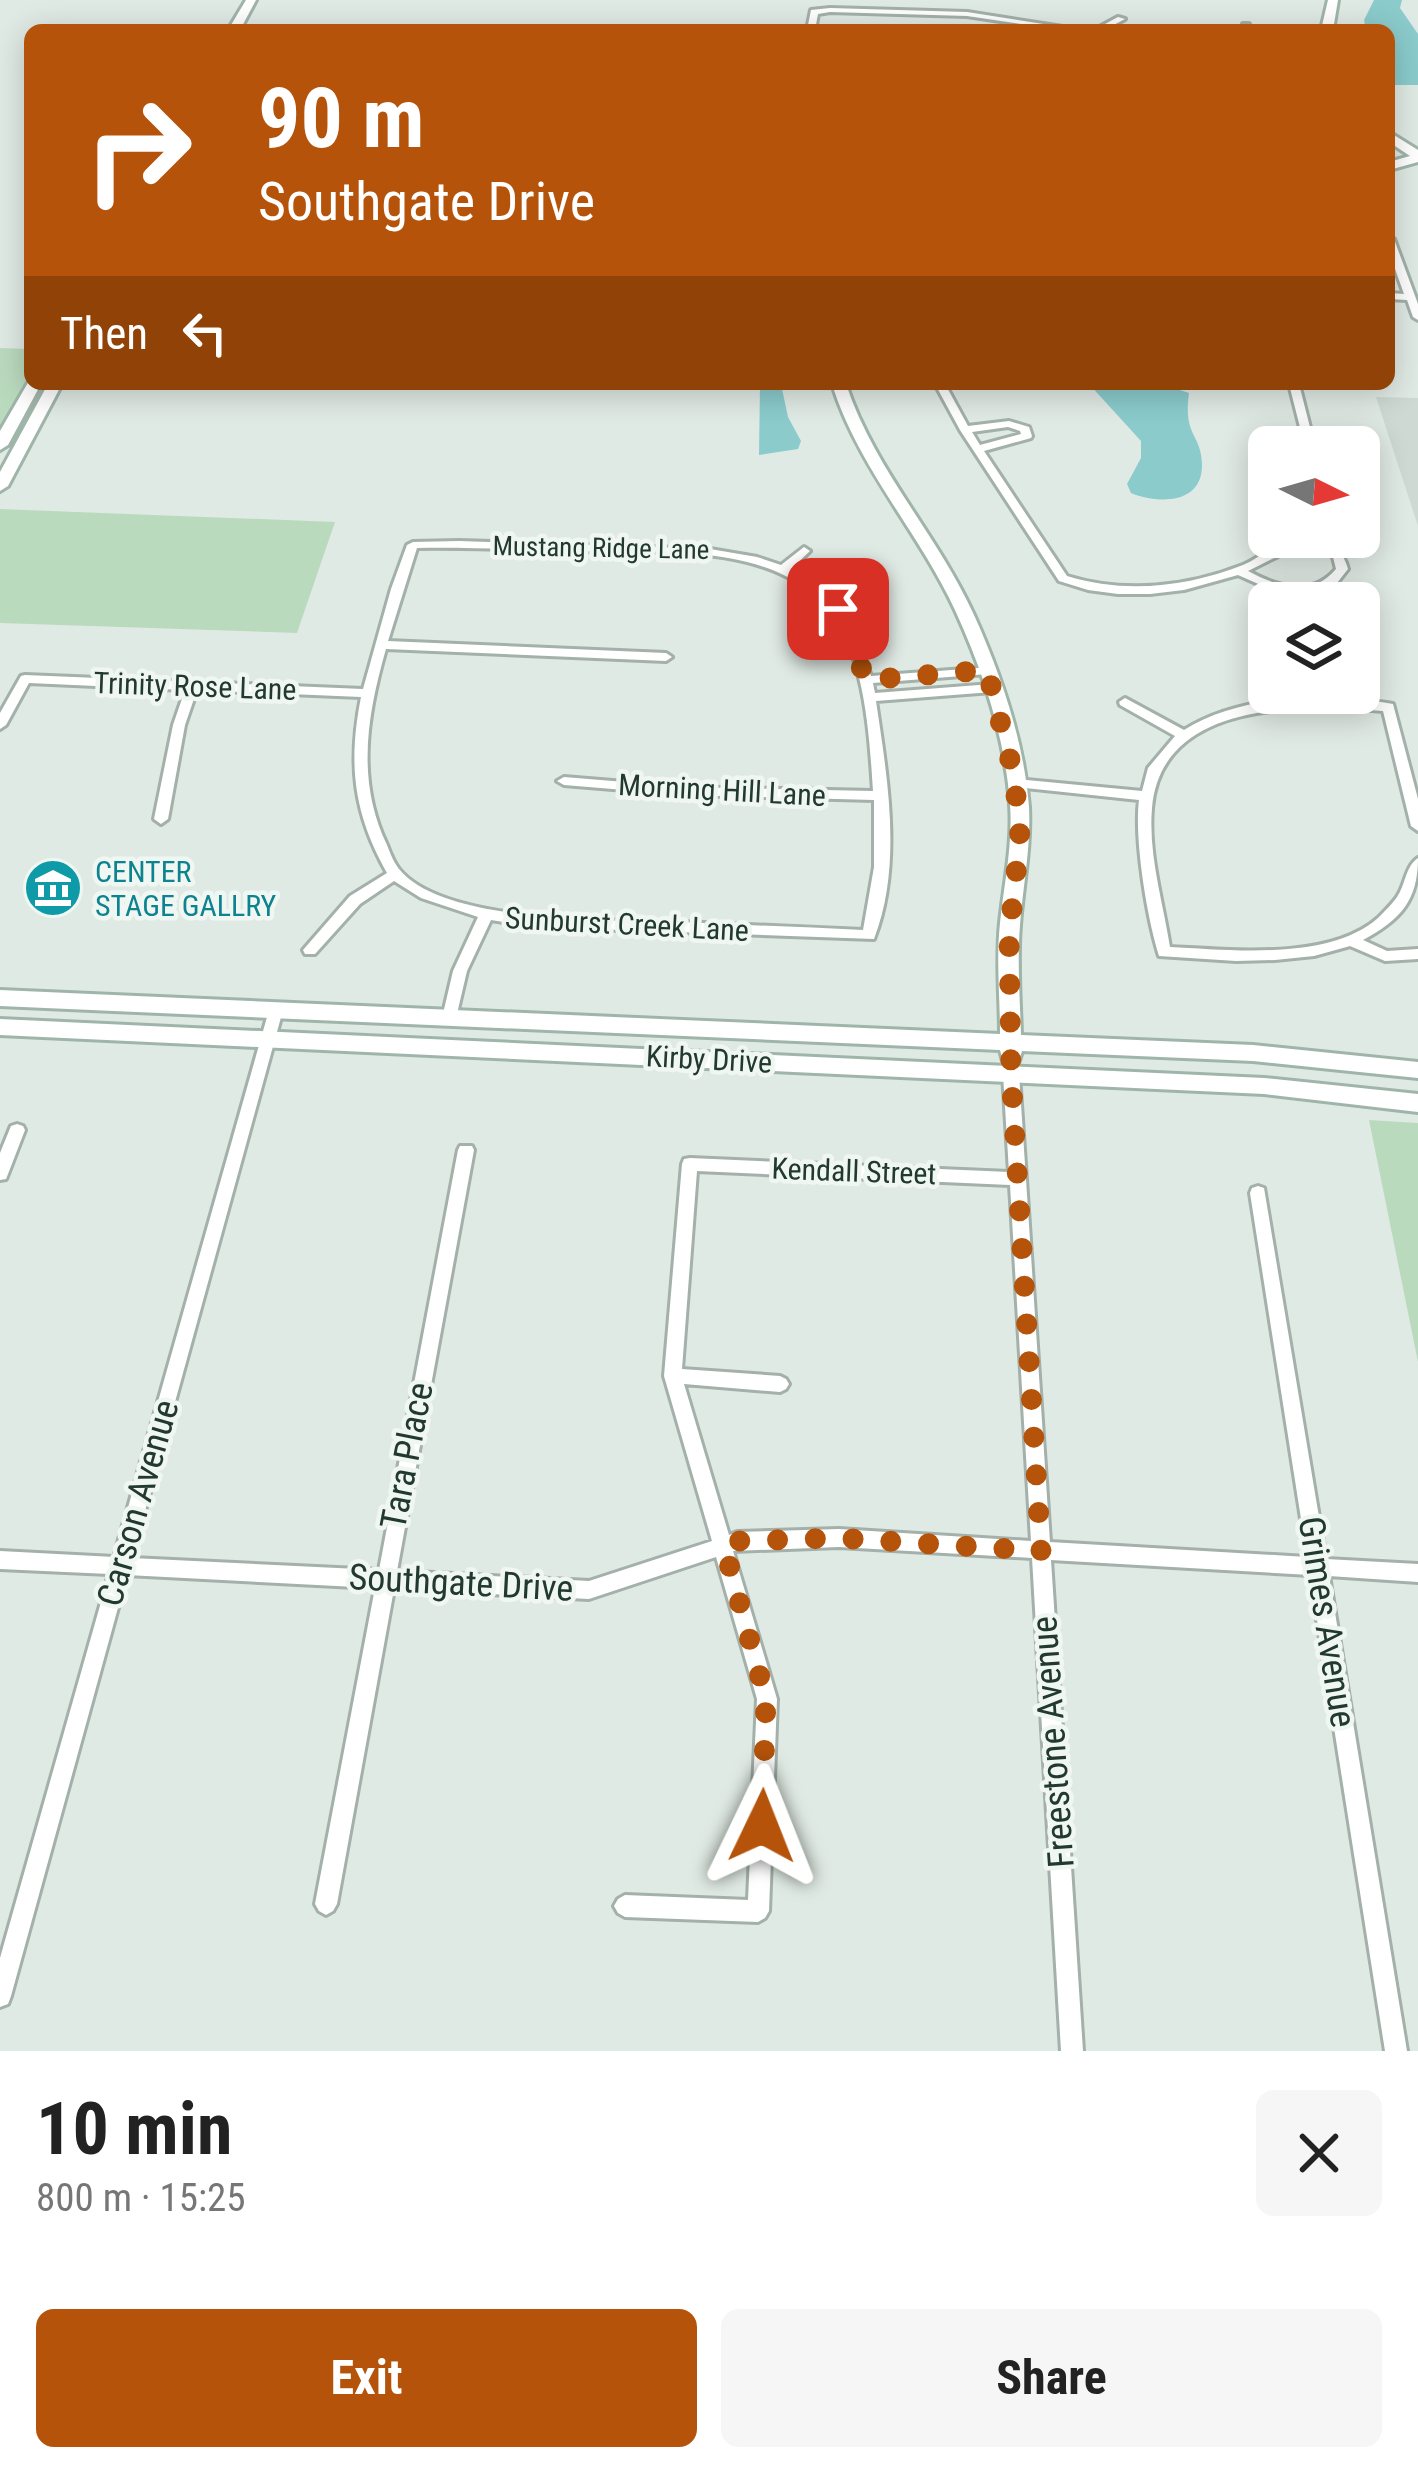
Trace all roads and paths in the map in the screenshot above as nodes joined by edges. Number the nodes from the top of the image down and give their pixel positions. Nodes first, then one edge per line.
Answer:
1 (883, 5) edge
2 (1121, 20) dead end
3 (812, 24) edge
4 (1022, 24) edge
5 (1112, 24) edge
6 (1395, 256) edge
7 (1395, 296) edge
8 (1410, 297) junction
9 (1418, 317) edge
10 (31, 390) edge
11 (52, 390) edge
12 (841, 390) edge
13 (943, 390) edge
14 (1296, 390) edge
15 (1305, 426) edge
16 (964, 430) junction
17 (0, 445) edge
18 (978, 449) junction
19 (0, 486) edge
20 (804, 550) dead end
21 (1260, 558) edge
22 (1339, 558) edge
23 (786, 567) junction
24 (1238, 571) junction
25 (381, 645) junction
26 (666, 657) dead end
27 (990, 679) junction
28 (865, 680) junction
29 (192, 687) junction
30 (366, 693) junction
31 (870, 697) junction
32 (1125, 701) dead end
33 (0, 725) edge
34 (1186, 737) junction
35 (564, 781) dead end
36 (1015, 783) junction
37 (880, 796) junction
38 (1146, 796) junction
39 (160, 819) dead end
40 (1418, 826) edge
41 (1418, 862) edge
42 (395, 874) junction
43 (1414, 893) edge
44 (486, 915) junction
45 (1351, 940) junction
46 (310, 950) dead end
47 (1418, 954) edge
48 (0, 998) edge
49 (74, 1001) junction
50 (0, 1009) edge
51 (276, 1010) junction
52 (449, 1018) junction
53 (0, 1027) edge
54 (269, 1037) junction
55 (1011, 1042) junction
56 (1418, 1070) edge
57 (1011, 1074) junction
58 (1418, 1102) edge
59 (16, 1130) dead end
60 (466, 1150) dead end
61 (0, 1174) edge
62 (1019, 1179) junction
63 (1258, 1193) dead end
64 (673, 1376) junction
65 (779, 1384) dead end
66 (724, 1546) junction
67 (1041, 1551) junction
68 (0, 1559) edge
69 (121, 1566) junction
70 (1318, 1568) junction
71 (1418, 1573) edge
72 (384, 1580) junction
73 (326, 1904) dead end
74 (625, 1906) dead end
75 (0, 1996) edge
76 (1072, 2051) edge
77 (1396, 2051) edge

1 - 3 street
1 - 4 street
2 - 5 street
6 - 8 street
7 - 8 street
8 - 9 street
10 - 17 main road
11 - 19 main road
12 - 27 main road
13 - 16 street
14 - 15 street
16 - 18 street
16 - 18 street
18 - 24 street
20 - 23 street
21 - 24 street
22 - 24 street
23 - 25 street, Mustang Ridge Lane
23 - 28 street
25 - 26 street
25 - 30 street
27 - 28 street
27 - 31 street
27 - 36 main road
28 - 31 street
29 - 30 street, Trinity Rose Lane
29 - 33 street, Trinity Rose Lane
29 - 39 street
30 - 42 street
31 - 37 street
32 - 34 street
34 - 38 street
34 - 40 street
35 - 37 street, Morning Hill Lane
36 - 38 street
36 - 55 main road
37 - 44 street, Sunburst Creek Lane
38 - 45 street
41 - 43 street
42 - 44 street, Sunburst Creek Lane
42 - 46 street
43 - 45 street
44 - 52 street
45 - 47 street
48 - 49 main road, Kirby Drive
49 - 50 main road
49 - 51 main road, Kirby Drive
51 - 52 main road, Kirby Drive
51 - 54 street, Carson Avenue
52 - 55 main road, Kirby Drive
53 - 54 main road, Kirby Drive
54 - 57 main road, Kirby Drive
54 - 69 street, Carson Avenue
55 - 56 main road, Kirby Drive
55 - 57 main road
57 - 58 main road, Kirby Drive
57 - 62 street, Freestone Avenue
59 - 61 street
60 - 72 street, Tara Place
62 - 64 street, Kendall Street
62 - 67 street, Freestone Avenue
63 - 70 street, Grimes Avenue
64 - 65 street
64 - 66 street
66 - 67 street, Southgate Drive
66 - 72 street, Southgate Drive
66 - 74 street
67 - 70 street, Southgate Drive
67 - 76 street, Freestone Avenue
68 - 69 street, Southgate Drive
69 - 72 street, Southgate Drive
69 - 75 street, Carson Avenue
70 - 71 street, Southgate Drive
70 - 77 street, Grimes Avenue
72 - 73 street, Tara Place

